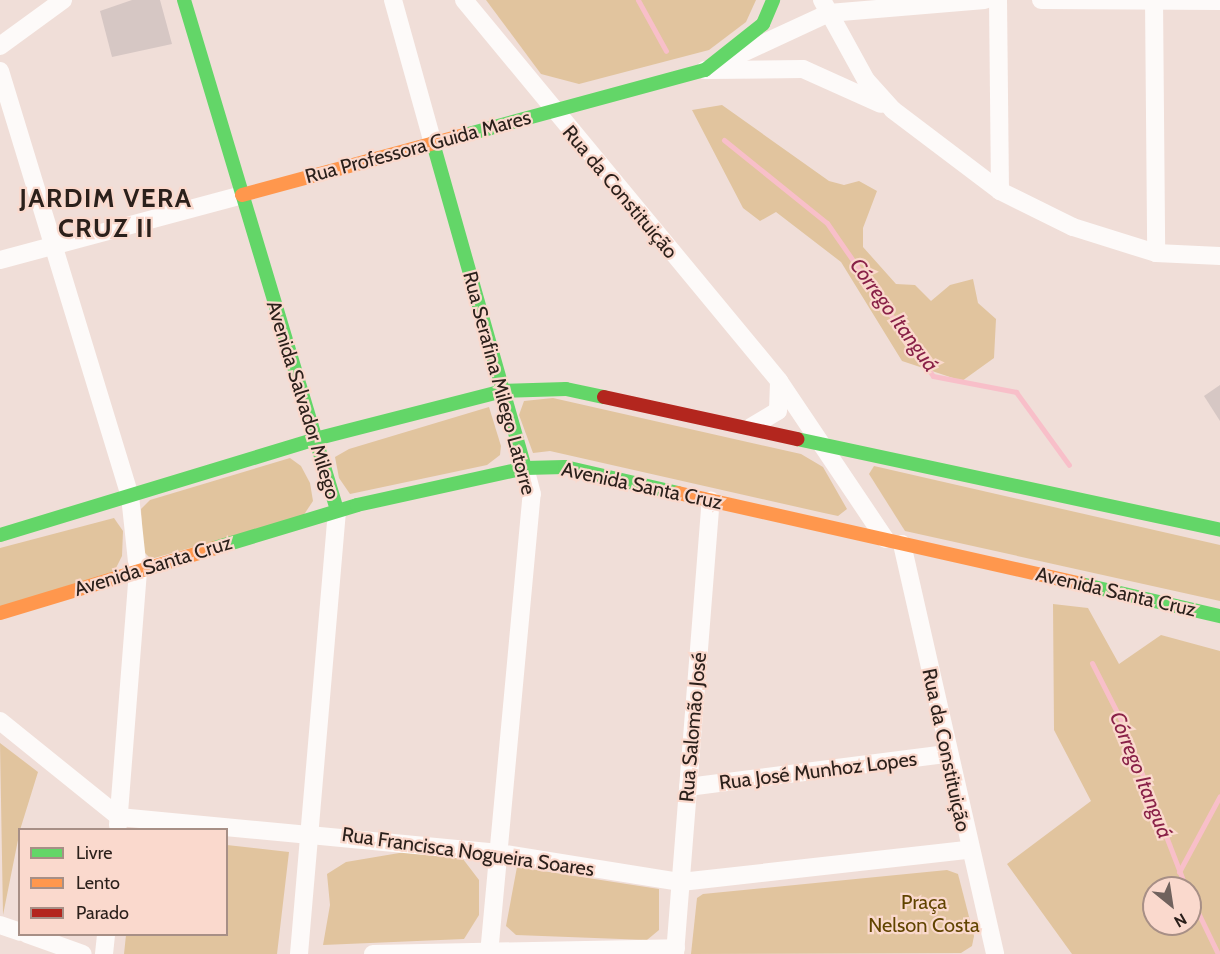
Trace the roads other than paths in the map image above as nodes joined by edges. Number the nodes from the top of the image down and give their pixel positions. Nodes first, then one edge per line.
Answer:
1 (63, 0) edge
2 (184, 0) edge
3 (464, 0) edge
4 (773, 0) edge
5 (984, 0) edge
6 (998, 0) edge
7 (1041, 0) edge
8 (1154, 1) edge
9 (1220, 1) edge
10 (395, 3) edge
11 (825, 7) edge
12 (0, 46) edge
13 (705, 70) junction
14 (0, 71) edge
15 (893, 110) junction
16 (552, 111) junction
17 (433, 143) junction
18 (1000, 191) junction
19 (242, 195) junction
20 (57, 244) junction
21 (1156, 253) junction
22 (1220, 256) edge
23 (0, 260) edge
24 (779, 381) junction
25 (503, 391) junction
26 (751, 428) junction
27 (315, 439) junction
28 (825, 444) junction
29 (525, 468) junction
30 (130, 496) junction
31 (711, 500) junction
32 (337, 510) junction
33 (1220, 530) edge
34 (0, 535) edge
35 (893, 542) junction
36 (138, 571) junction
37 (0, 613) edge
38 (1220, 616) edge
39 (0, 721) edge
40 (947, 754) junction
41 (688, 787) junction
42 (118, 823) edge
43 (310, 831) junction
44 (968, 850) junction
45 (499, 853) junction
46 (681, 882) junction
47 (0, 925) edge
48 (18, 931) edge
49 (33, 936) edge
50 (106, 936) edge
51 (489, 951) edge
52 (676, 951) edge
53 (83, 954) edge
54 (104, 954) edge
55 (299, 954) edge
56 (373, 954) edge
57 (995, 954) edge

1 - 12 street
2 - 19 main road, Avenida Salvador Milego
3 - 16 street, Rua da Constituição
4 - 13 main road
5 - 11 street, Rua Professora Guida Mares
6 - 18 street
7 - 8 street
8 - 9 street
8 - 21 street
10 - 17 street, Rua Serafina Milego Latorre
11 - 13 street, Rua Professora Guida Mares
11 - 15 street
13 - 15 street
13 - 16 main road, Rua Professora Guida Mares
14 - 20 street
15 - 18 street
16 - 17 main road, Rua Professora Guida Mares
16 - 24 street, Rua da Constituição
17 - 19 main road, Rua Professora Guida Mares
17 - 25 main road, Rua Serafina Milego Latorre
18 - 21 street
19 - 20 street, Rua Professora Guida Mares
19 - 27 main road, Avenida Salvador Milego
20 - 23 street, Rua Professora Guida Mares
20 - 30 street
21 - 22 street
24 - 26 street
24 - 28 street, Rua da Constituição
25 - 26 main road
25 - 27 main road
25 - 29 main road, Rua Serafina Milego Latorre
26 - 28 main road
27 - 30 main road
27 - 32 main road, Avenida Salvador Milego
28 - 33 main road
28 - 35 street, Rua da Constituição
29 - 31 main road, Avenida Santa Cruz
29 - 32 main road, Avenida Santa Cruz
29 - 45 street, Rua Serafina Milego Latorre
30 - 34 main road
30 - 36 street
31 - 35 main road, Avenida Santa Cruz
31 - 41 street, Rua Salomão José
32 - 36 main road, Avenida Santa Cruz
32 - 43 street, Avenida Salvador Milego
35 - 38 main road, Avenida Santa Cruz
35 - 40 street, Rua da Constituição
36 - 37 main road, Avenida Santa Cruz
36 - 42 street
39 - 42 street
40 - 41 street, Rua José Munhoz Lopes
40 - 44 street, Rua da Constituição
41 - 46 street, Rua Salomão José
42 - 43 street, Rua Francisca Nogueira Soares
43 - 45 street, Rua Francisca Nogueira Soares
43 - 55 street, Avenida Salvador Milego
44 - 46 street, Rua Francisca Nogueira Soares
44 - 57 street, Rua da Constituição
45 - 46 street, Rua Francisca Nogueira Soares
45 - 51 street, Rua Serafina Milego Latorre
46 - 52 street, Rua Salomão José
47 - 48 street
49 - 53 street
50 - 54 street
51 - 52 street
51 - 56 street

